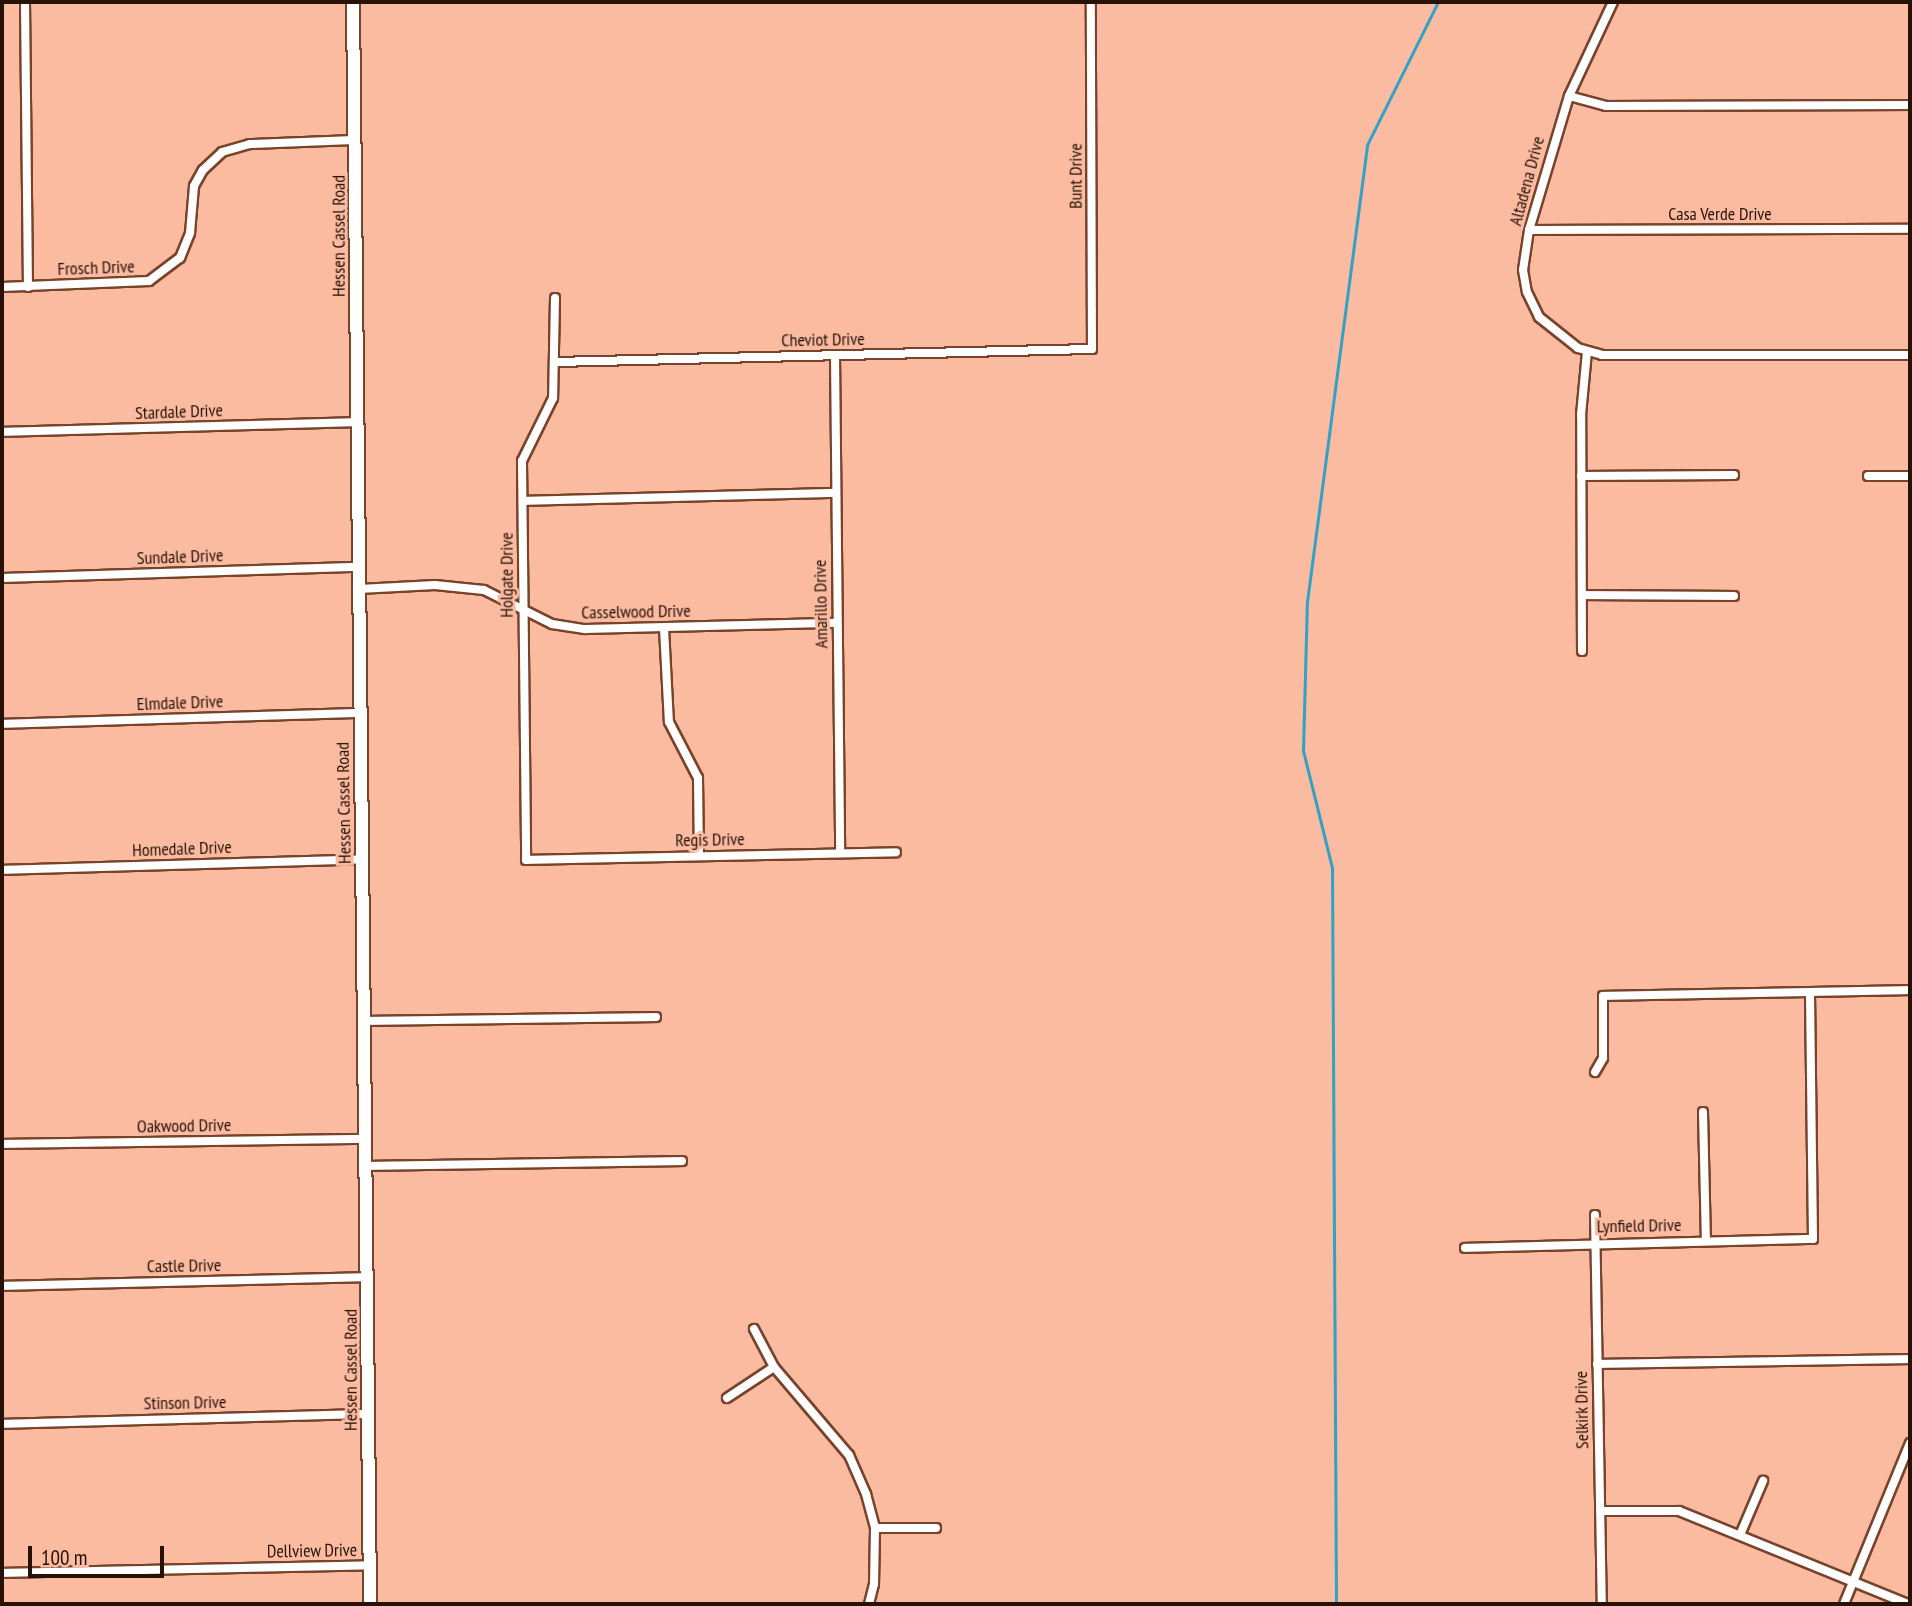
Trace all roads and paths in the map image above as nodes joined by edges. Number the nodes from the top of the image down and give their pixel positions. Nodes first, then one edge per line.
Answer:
1 (25, 2) edge
2 (353, 2) edge
3 (1091, 2) edge
4 (1613, 2) edge
5 (1569, 96) junction
6 (1910, 105) edge
7 (356, 140) junction
8 (1910, 229) edge
9 (1529, 230) junction
10 (2, 287) edge
11 (29, 287) junction
12 (555, 298) dead end
13 (1092, 349) joint
14 (1587, 352) junction
15 (835, 355) junction
16 (1910, 355) edge
17 (555, 362) junction
18 (357, 422) junction
19 (2, 432) edge
20 (1734, 475) dead end
21 (1581, 476) junction
22 (1868, 476) dead end
23 (1910, 476) edge
24 (835, 493) junction
25 (523, 501) junction
26 (359, 567) junction
27 (2, 578) edge
28 (359, 589) junction
29 (1582, 595) junction
30 (1734, 596) dead end
31 (522, 611) junction
32 (837, 623) junction
33 (664, 628) junction
34 (1582, 651) dead end
35 (360, 713) junction
36 (2, 724) edge
37 (896, 852) dead end
38 (840, 853) junction
39 (699, 856) junction
40 (363, 859) junction
41 (526, 860) joint
42 (2, 870) edge
43 (1910, 990) edge
44 (1810, 993) junction
45 (656, 1017) dead end
46 (365, 1021) junction
47 (1595, 1072) dead end
48 (1703, 1112) dead end
49 (367, 1139) junction
50 (2, 1144) edge
51 (682, 1161) dead end
52 (367, 1166) junction
53 (1595, 1215) dead end
54 (1706, 1241) junction
55 (1595, 1243) junction
56 (1465, 1248) dead end
57 (368, 1277) junction
58 (2, 1286) edge
59 (754, 1329) dead end
60 (1910, 1359) edge
61 (1597, 1364) junction
62 (775, 1367) junction
63 (727, 1398) dead end
64 (369, 1414) junction
65 (2, 1424) edge
66 (1910, 1444) edge
67 (1907, 1460) edge
68 (1763, 1481) dead end
69 (1600, 1511) junction
70 (875, 1528) junction
71 (936, 1528) dead end
72 (1740, 1535) junction
73 (370, 1565) junction
74 (2, 1573) edge
75 (1853, 1582) junction
76 (370, 1604) edge
77 (869, 1604) edge
78 (1602, 1604) edge
79 (1844, 1604) edge
80 (1908, 1604) edge

1 - 11 street
2 - 7 main road, Hessen Cassel Road
3 - 13 street, Bunt Drive
4 - 5 street, Altadena Drive
5 - 6 street
5 - 9 street, Altadena Drive
7 - 11 street, Frosch Drive
7 - 18 main road, Hessen Cassel Road
8 - 9 street, Casa Verde Drive
9 - 14 street, Altadena Drive
10 - 11 street, Frosch Drive
12 - 17 street, Holgate Drive
13 - 15 street, Cheviot Drive
14 - 16 street
14 - 21 street
15 - 17 street, Cheviot Drive
15 - 24 street, Amarillo Drive
17 - 25 street, Holgate Drive
18 - 19 street, Stardale Drive
18 - 26 main road, Hessen Cassel Road
20 - 21 street
21 - 29 street
22 - 23 street
24 - 25 street
24 - 32 street, Amarillo Drive
25 - 31 street, Holgate Drive
26 - 27 street, Sundale Drive
26 - 28 main road, Hessen Cassel Road
28 - 31 street, Casselwood Drive
28 - 35 main road, Hessen Cassel Road
29 - 30 street
29 - 34 street
31 - 33 street, Casselwood Drive
31 - 41 street, Holgate Drive
32 - 33 street, Casselwood Drive
32 - 38 street, Amarillo Drive
33 - 39 street
35 - 36 street, Elmdale Drive
35 - 40 main road, Hessen Cassel Road
37 - 38 street, Regis Drive
38 - 39 street, Regis Drive
39 - 41 street, Regis Drive
40 - 42 street, Homedale Drive
40 - 46 main road, Hessen Cassel Road
43 - 44 street
44 - 47 street
44 - 54 street, Lynfield Drive
45 - 46 street
46 - 49 main road, Hessen Cassel Road
48 - 54 street
49 - 50 street, Oakwood Drive
49 - 52 main road, Hessen Cassel Road
51 - 52 street
52 - 57 main road, Hessen Cassel Road
53 - 55 street, Selkirk Drive
54 - 55 street, Lynfield Drive
55 - 56 street, Lynfield Drive
55 - 61 street, Selkirk Drive
57 - 58 street, Castle Drive
57 - 64 main road, Hessen Cassel Road
59 - 62 street
60 - 61 street
61 - 69 street, Selkirk Drive
62 - 63 street
62 - 70 street
64 - 65 street, Stinson Drive
64 - 73 main road, Hessen Cassel Road
66 - 67 street
67 - 75 street
68 - 72 street
69 - 72 street
69 - 78 street, Selkirk Drive
70 - 71 street
70 - 77 street
72 - 75 street
73 - 74 street, Dellview Drive
73 - 76 main road, Hessen Cassel Road
75 - 79 street
75 - 80 street

